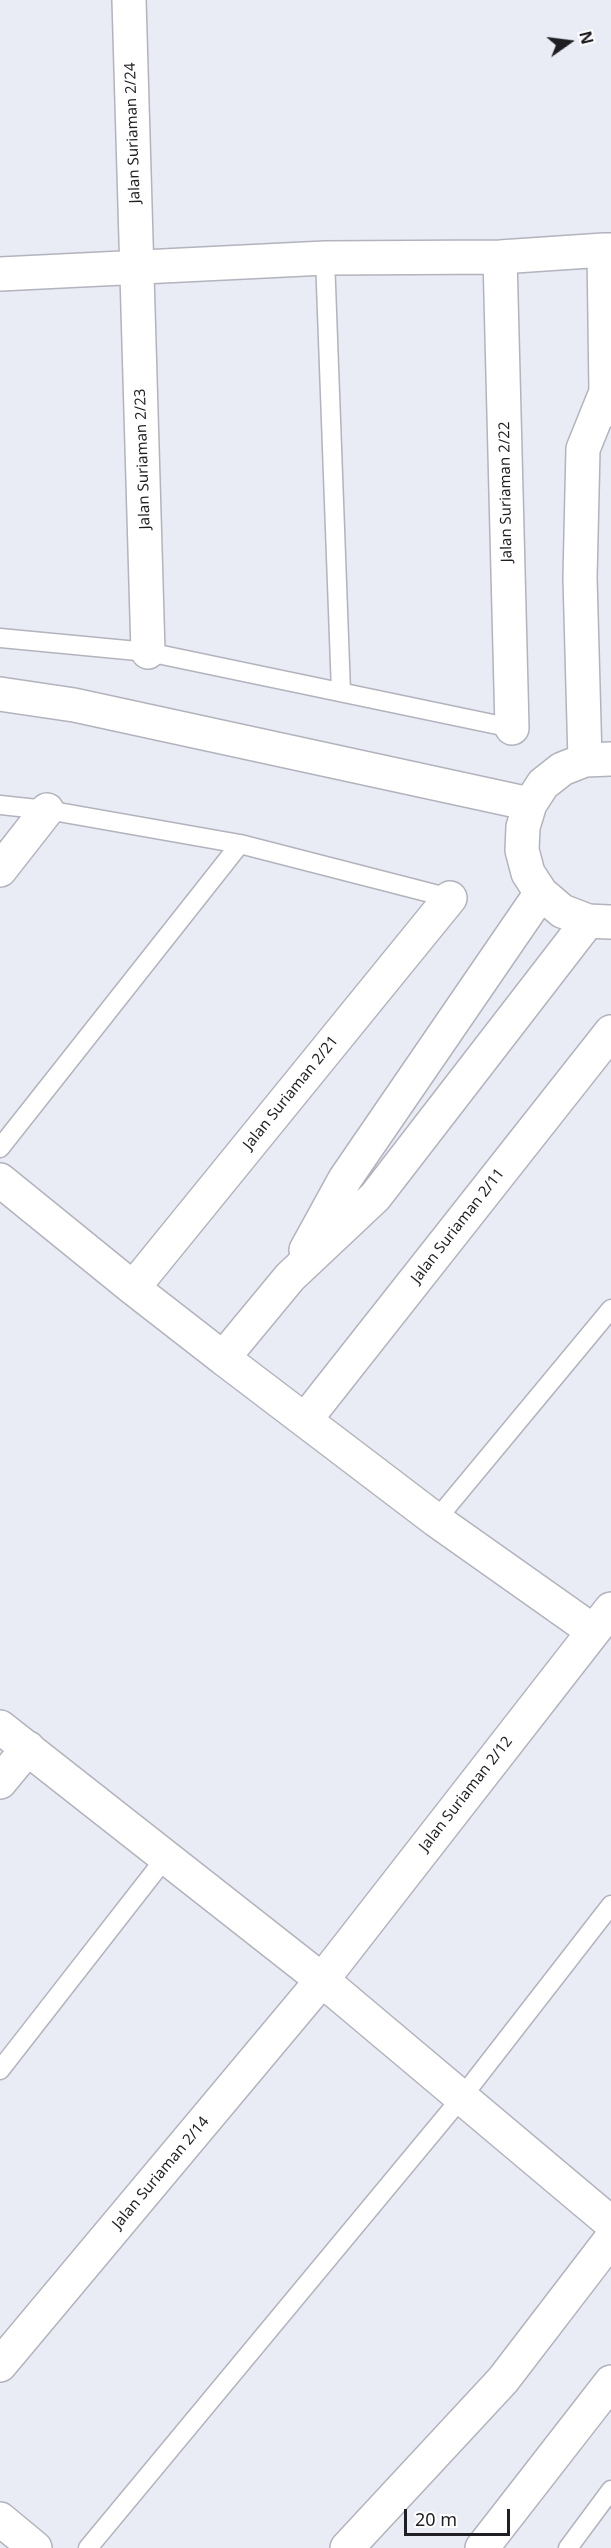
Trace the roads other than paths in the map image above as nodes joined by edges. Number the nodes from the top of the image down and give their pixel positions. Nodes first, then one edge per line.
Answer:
1 (129, 0) edge
2 (607, 250) edge
3 (500, 257) junction
4 (325, 258) junction
5 (137, 266) junction
6 (0, 274) edge
7 (609, 401) edge
8 (0, 638) edge
9 (148, 652) junction
10 (341, 692) junction
11 (0, 694) edge
12 (512, 728) joint
13 (598, 760) edge
14 (530, 804) junction
15 (0, 805) edge
16 (47, 810) junction
17 (240, 844) junction
18 (0, 870) edge
19 (541, 892) junction
20 (450, 898) joint
21 (599, 921) edge
22 (611, 1032) edge
23 (0, 1148) edge
24 (0, 1180) edge
25 (290, 1277) junction
26 (133, 1288) junction
27 (611, 1309) edge
28 (224, 1358) junction
29 (305, 1420) junction
30 (436, 1520) junction
31 (605, 1626) edge
32 (0, 1727) edge
33 (28, 1748) junction
34 (0, 1782) edge
35 (166, 1857) junction
36 (611, 1905) edge
37 (322, 1980) junction
38 (0, 2070) edge
39 (462, 2097) junction
40 (611, 2223) edge
41 (611, 2239) edge
42 (0, 2366) edge
43 (611, 2382) edge
44 (611, 2490) edge
45 (0, 2519) edge
46 (35, 2548) edge
47 (88, 2548) edge
48 (347, 2548) edge
49 (482, 2548) edge
50 (568, 2548) edge

1 - 5 street, Jalan Suriaman 2/24
2 - 3 street
2 - 7 street
3 - 4 street
3 - 12 street, Jalan Suriaman 2/22
4 - 5 street
4 - 10 lane
5 - 6 street
5 - 9 street, Jalan Suriaman 2/23
7 - 13 street
8 - 9 lane
9 - 10 lane
10 - 12 lane
11 - 14 street
13 - 14 street
14 - 19 street
15 - 16 lane
16 - 17 lane
16 - 18 street
17 - 20 lane
17 - 23 lane
19 - 21 street
19 - 25 street
20 - 26 street, Jalan Suriaman 2/21
21 - 25 street
22 - 29 street, Jalan Suriaman 2/11
24 - 26 street
25 - 28 street
26 - 28 street
27 - 30 lane
28 - 29 street
29 - 30 street
30 - 31 street
31 - 37 street, Jalan Suriaman 2/12
32 - 33 street
33 - 34 street
33 - 35 street
35 - 37 street
35 - 38 lane
36 - 39 lane
37 - 39 street
37 - 42 street, Jalan Suriaman 2/14
39 - 40 street
39 - 47 lane
41 - 48 street
43 - 49 street
44 - 50 lane
45 - 46 street

